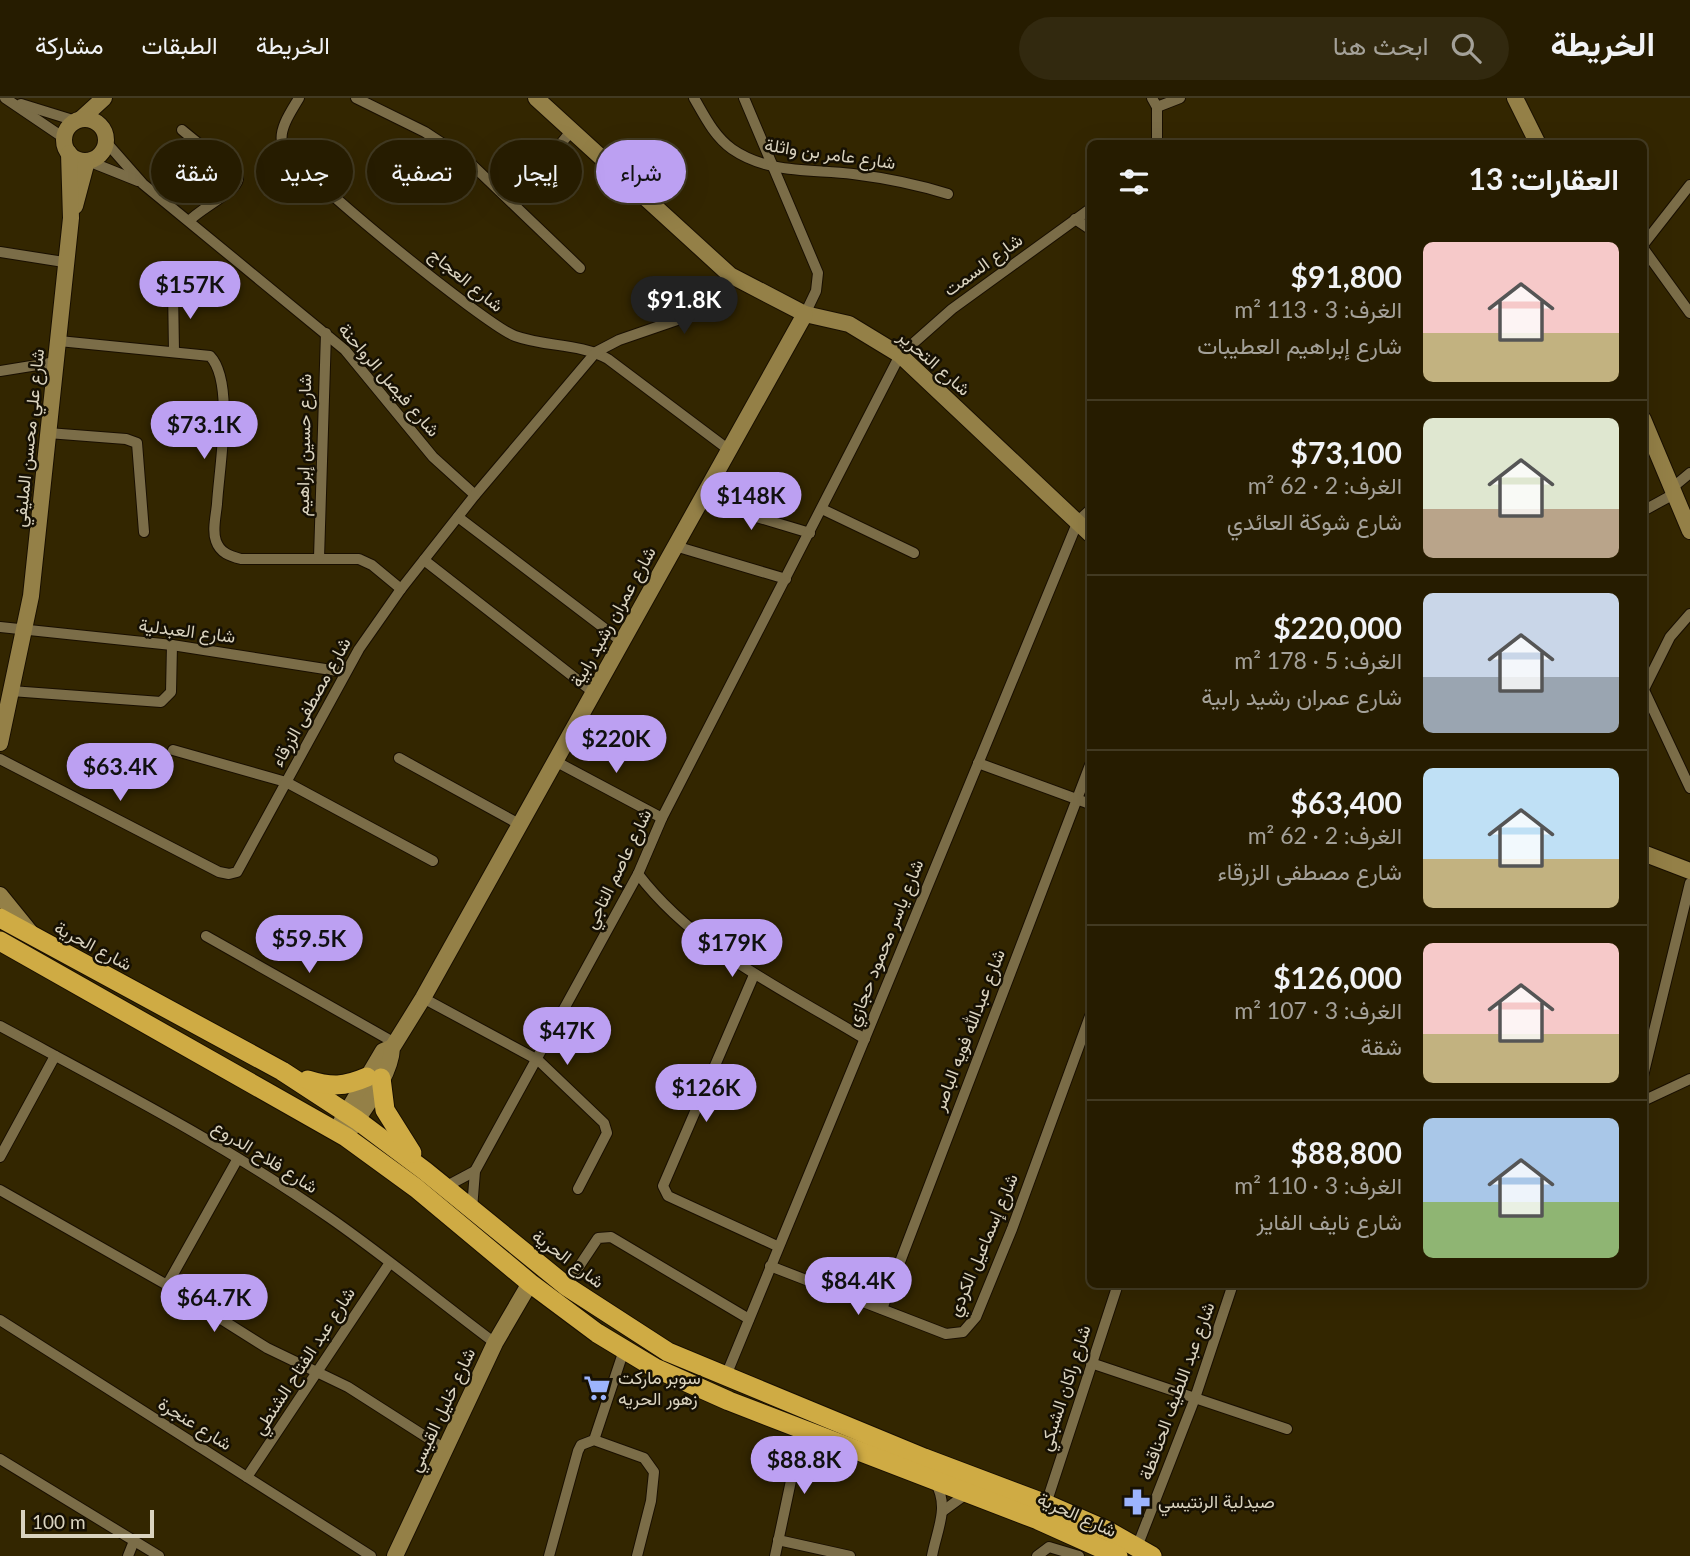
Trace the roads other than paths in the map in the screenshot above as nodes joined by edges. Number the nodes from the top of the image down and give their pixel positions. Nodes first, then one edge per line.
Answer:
1 (104, 98) edge
2 (111, 98) edge
3 (299, 98) edge
4 (356, 98) edge
5 (536, 98) edge
6 (694, 98) edge
7 (744, 98) edge
8 (1180, 98) edge
9 (1515, 98) edge
10 (10, 100) edge
11 (1155, 102) edge
12 (78, 120) junction
13 (182, 130) dead end
14 (572, 131) junction
15 (104, 134) junction
16 (565, 140) edge
17 (1157, 140) edge
18 (1536, 140) edge
19 (66, 146) junction
20 (87, 161) junction
21 (774, 167) junction
22 (490, 181) edge
23 (143, 184) junction
24 (1690, 185) edge
25 (948, 194) dead end
26 (513, 203) edge
27 (1087, 211) edge
28 (71, 218) junction
29 (1076, 219) junction
30 (189, 221) junction
31 (1087, 227) edge
32 (1647, 242) edge
33 (0, 252) edge
34 (1647, 253) edge
35 (64, 262) junction
36 (580, 268) dead end
37 (730, 275) junction
38 (173, 289) dead end
39 (1690, 313) edge
40 (805, 314) junction
41 (326, 333) junction
42 (59, 341) junction
43 (174, 352) junction
44 (596, 352) junction
45 (900, 355) junction
46 (57, 362) junction
47 (0, 371) edge
48 (1647, 429) edge
49 (48, 433) junction
50 (729, 450) junction
51 (1690, 473) edge
52 (1673, 491) junction
53 (475, 495) junction
54 (700, 500) junction
55 (1647, 508) edge
56 (822, 509) junction
57 (1084, 516) edge
58 (458, 517) junction
59 (1690, 531) edge
60 (144, 532) dead end
61 (810, 533) junction
62 (675, 546) junction
63 (914, 552) dead end
64 (319, 558) junction
65 (424, 560) junction
66 (786, 579) junction
67 (401, 589) junction
68 (1690, 614) edge
69 (0, 627) edge
70 (25, 630) junction
71 (621, 642) junction
72 (172, 645) junction
73 (344, 672) junction
74 (1647, 683) edge
75 (11, 691) junction
76 (593, 692) junction
77 (1647, 699) edge
78 (0, 743) edge
79 (173, 750) dead end
80 (399, 758) dead end
81 (0, 759) edge
82 (555, 761) junction
83 (978, 763) junction
84 (1087, 773) edge
85 (286, 782) junction
86 (1690, 788) edge
87 (1077, 799) junction
88 (1087, 803) edge
89 (662, 818) junction
90 (519, 824) junction
91 (1647, 855) edge
92 (433, 861) dead end
93 (1690, 871) edge
94 (638, 874) junction
95 (1690, 883) edge
96 (0, 895) edge
97 (0, 918) edge
98 (205, 936) dead end
99 (36, 939) junction
100 (0, 941) edge
101 (754, 975) junction
102 (424, 998) junction
103 (1087, 1024) edge
104 (0, 1026) edge
105 (865, 1039) junction
106 (394, 1045) junction
107 (55, 1056) junction
108 (538, 1060) junction
109 (1647, 1060) edge
110 (282, 1072) junction
111 (374, 1077) junction
112 (1690, 1079) edge
113 (1647, 1099) edge
114 (352, 1117) junction
115 (341, 1134) junction
116 (0, 1157) edge
117 (237, 1160) junction
118 (425, 1171) junction
119 (475, 1171) junction
120 (445, 1187) junction
121 (578, 1189) dead end
122 (0, 1190) edge
123 (472, 1209) junction
124 (777, 1247) junction
125 (389, 1264) junction
126 (771, 1266) junction
127 (530, 1283) junction
128 (167, 1285) junction
129 (566, 1286) junction
130 (1117, 1288) edge
131 (1232, 1288) edge
132 (882, 1309) junction
133 (749, 1319) junction
134 (0, 1320) edge
135 (495, 1343) junction
136 (624, 1350) junction
137 (1091, 1363) junction
138 (317, 1373) junction
139 (725, 1378) junction
140 (1195, 1398) junction
141 (802, 1429) junction
142 (1287, 1429) dead end
143 (594, 1440) junction
144 (445, 1449) junction
145 (0, 1459) edge
146 (247, 1477) junction
147 (934, 1479) junction
148 (969, 1492) junction
149 (1046, 1504) junction
150 (943, 1511) junction
151 (778, 1540) junction
152 (135, 1541) junction
153 (1145, 1552) edge
154 (128, 1556) edge
155 (159, 1556) edge
156 (371, 1556) edge
157 (395, 1556) edge
158 (549, 1556) edge
159 (637, 1556) edge
160 (775, 1556) edge
161 (850, 1556) edge
162 (932, 1556) edge
163 (1037, 1556) edge
164 (1079, 1556) edge
165 (1118, 1556) edge

1 - 12 street
2 - 15 street
3 - 44 street, شارع العجاج
4 - 22 street
5 - 14 street, شارع التحرير
6 - 21 street, شارع عامر بن واثلة
7 - 21 street
8 - 11 street
9 - 18 street
10 - 12 street
10 - 19 street
11 - 17 street
12 - 15 street
12 - 19 street
13 - 30 street
14 - 16 street
14 - 37 street, شارع التحرير
15 - 20 street
15 - 23 street, شارع فيصل الرواحنة
19 - 20 street
19 - 28 street, شارع علي محسن المليفي
20 - 23 street, شارع فيصل الرواحنة
20 - 28 street, شارع علي محسن المليفي
21 - 25 street, شارع عامر بن واثلة
21 - 40 street
23 - 30 street, شارع فيصل الرواحنة
24 - 32 street
26 - 36 street
27 - 29 street, شارع السمت
28 - 35 street, شارع علي محسن المليفي
29 - 31 street
29 - 45 street, شارع السمت
30 - 41 street, شارع فيصل الرواحنة
33 - 35 street
34 - 39 street
35 - 42 street, شارع علي محسن المليفي
37 - 40 street, شارع التحرير
37 - 44 street
38 - 43 street
40 - 45 street, شارع التحرير
40 - 50 street, شارع عمران رشيد رابية
41 - 53 street, شارع فيصل الرواحنة
41 - 64 street, شارع حسين إبراهيم
42 - 43 street
42 - 46 street, شارع علي محسن المليفي
43 - 64 street
44 - 50 street, شارع العجاج
44 - 53 street, شارع مصطفى الزرقاء
45 - 56 street, شارع عاصم التاجي
45 - 57 street, شارع التحرير
46 - 47 street
46 - 49 street, شارع علي محسن المليفي
48 - 52 street
49 - 60 street
49 - 70 street, شارع علي محسن المليفي
50 - 54 street, شارع عمران رشيد رابية
51 - 52 street
52 - 55 street
52 - 59 street
53 - 58 street, شارع مصطفى الزرقاء
54 - 61 street
54 - 62 street, شارع عمران رشيد رابية
56 - 61 street, شارع عاصم التاجي
56 - 63 street
57 - 83 street, شارع ياسر محمود حجازي
58 - 65 street, شارع مصطفى الزرقاء
58 - 71 street
61 - 66 street, شارع عاصم التاجي
62 - 66 street
62 - 71 street, شارع عمران رشيد رابية
64 - 67 street
65 - 67 street, شارع مصطفى الزرقاء
65 - 76 street
66 - 89 street, شارع عاصم التاجي
67 - 73 street, شارع مصطفى الزرقاء
68 - 74 street
69 - 70 street, شارع العبدلية
70 - 72 street, شارع العبدلية
70 - 75 street, شارع علي محسن المليفي
71 - 76 street, شارع عمران رشيد رابية
72 - 73 street, شارع العبدلية
72 - 75 street
73 - 85 street, شارع مصطفى الزرقاء
75 - 78 street, شارع علي محسن المليفي
76 - 82 street, شارع عمران رشيد رابية
77 - 86 street
79 - 85 street
80 - 90 street
81 - 85 street, شارع مصطفى الزرقاء
82 - 89 street
82 - 90 street, شارع عمران رشيد رابية
83 - 87 street
83 - 105 street, شارع ياسر محمود حجازي
84 - 87 street, شارع عبدالله فويه الباصر
85 - 92 street
87 - 88 street
87 - 132 street, شارع عبدالله فويه الباصر
89 - 94 street, شارع عاصم التاجي
90 - 102 street, شارع عمران رشيد رابية
91 - 93 street
94 - 101 street
94 - 108 street, شارع عاصم التاجي
95 - 109 street
96 - 99 street
97 - 99 highway, شارع الحرية
98 - 106 street
99 - 110 highway, شارع الحرية
100 - 115 highway, شارع الحرية
101 - 105 street
101 - 124 street
102 - 106 street, شارع عمران رشيد رابية
102 - 108 street
103 - 132 street, شارع إسماعيل الكردي
104 - 107 street, شارع فلاح الدروع
105 - 124 street, شارع ياسر محمود حجازي
106 - 111 street, شارع عمران رشيد رابية
107 - 116 street
107 - 117 street, شارع فلاح الدروع
108 - 119 street, شارع عاصم التاجي
108 - 121 street
110 - 111 highway
110 - 114 highway, شارع الحرية
111 - 114 street, شارع عمران رشيد رابية
111 - 118 highway
112 - 113 street
114 - 115 street, شارع عمران رشيد رابية
114 - 118 highway, شارع الحرية
115 - 127 highway, شارع الحرية
117 - 125 street, شارع فلاح الدروع
117 - 128 street
118 - 120 highway, شارع الحرية
119 - 120 street
119 - 123 street, شارع عاصم التاجي
120 - 123 highway, شارع الحرية
122 - 128 street
123 - 129 highway, شارع الحرية
124 - 126 street, شارع ياسر محمود حجازي
125 - 135 street, شارع فلاح الدروع
125 - 138 street, شارع عبد الفتاح الشنطي
126 - 132 street, شارع إسماعيل الكردي
126 - 133 street, شارع ياسر محمود حجازي
127 - 135 street, شارع خليل القيسي
127 - 136 highway, شارع الحرية
128 - 138 street
129 - 133 street
129 - 139 highway, شارع الحرية
130 - 137 street, شارع راكان الشبكي
131 - 140 street, شارع عبد اللطيف الحناقطة
133 - 139 street, شارع ياسر محمود حجازي
134 - 146 street, شارع عنجرة
135 - 144 street, شارع خليل القيسي
136 - 141 highway, شارع الحرية
136 - 143 street
137 - 140 street
137 - 149 street, شارع راكان الشبكي
138 - 144 street
138 - 146 street, شارع عبد الفتاح الشنطي
139 - 149 highway, شارع الحرية
140 - 142 street
140 - 153 street, شارع عبد اللطيف الحناقطة
141 - 147 highway, شارع الحرية
141 - 151 street
143 - 158 street
143 - 159 street
144 - 157 street, شارع خليل القيسي
145 - 152 street
146 - 156 street, شارع عنجرة
147 - 148 highway, شارع الحرية
147 - 150 street
148 - 150 street
148 - 165 highway, شارع الحرية
149 - 153 highway, شارع الحرية
150 - 162 street
151 - 160 street
151 - 161 street
152 - 154 street
152 - 155 street
163 - 164 street

